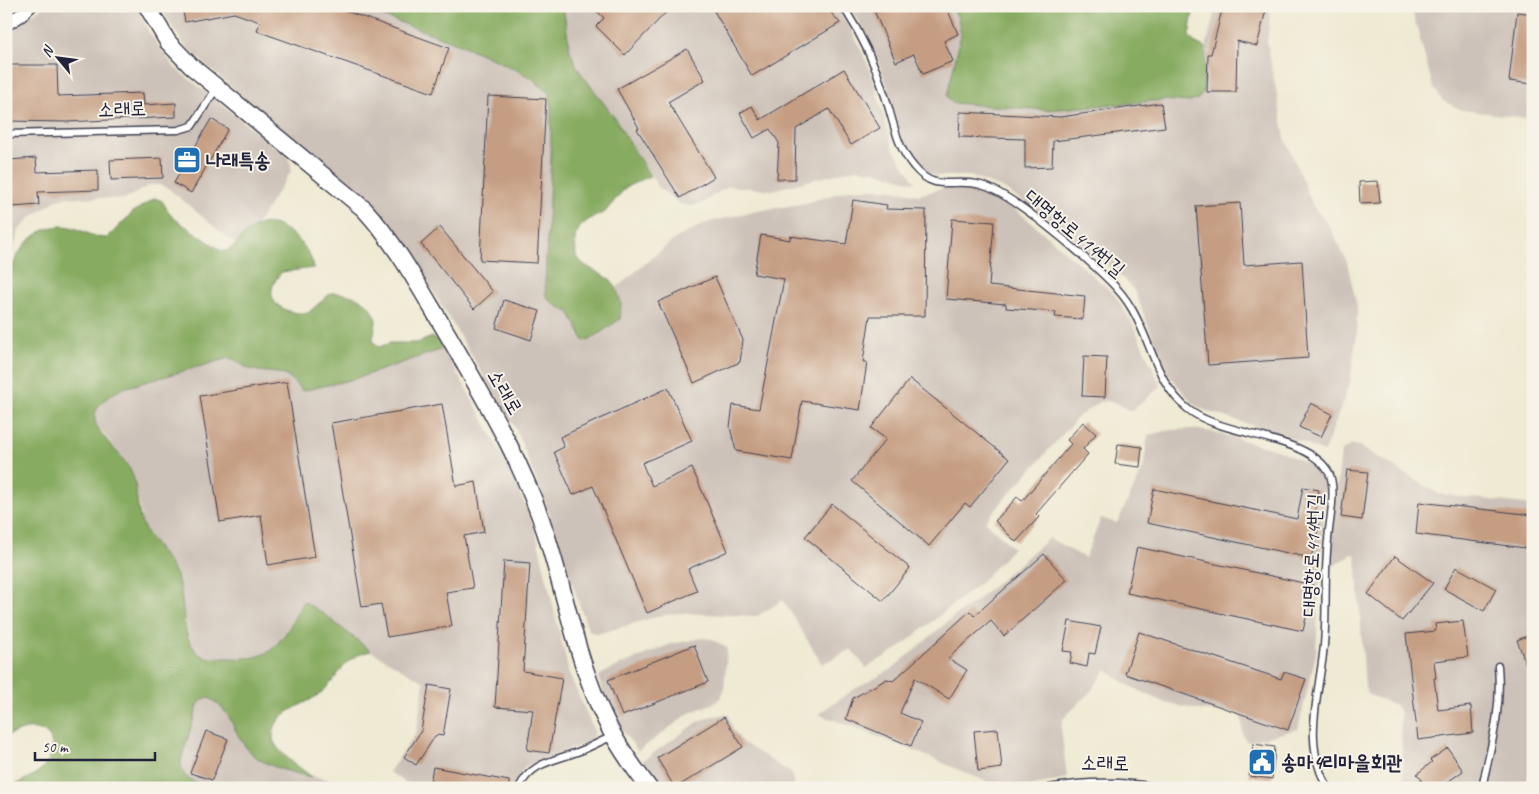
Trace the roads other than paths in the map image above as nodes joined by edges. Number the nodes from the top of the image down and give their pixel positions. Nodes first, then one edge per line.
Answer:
1 (30, 6) edge
2 (146, 6) edge
3 (843, 6) edge
4 (6, 24) edge
5 (217, 88) junction
6 (6, 134) edge
7 (1498, 666) dead end
8 (614, 735) junction
9 (519, 788) edge
10 (649, 788) edge
11 (1049, 788) edge
12 (1162, 788) edge
13 (1328, 788) edge
14 (1482, 788) edge

1 - 4 street
2 - 5 street, 소래로
3 - 13 lane, 대명항로414번길
5 - 6 lane, 소래로
5 - 8 street, 소래로
7 - 14 lane
8 - 9 lane
8 - 10 street, 소래로
11 - 12 lane, 소래로

